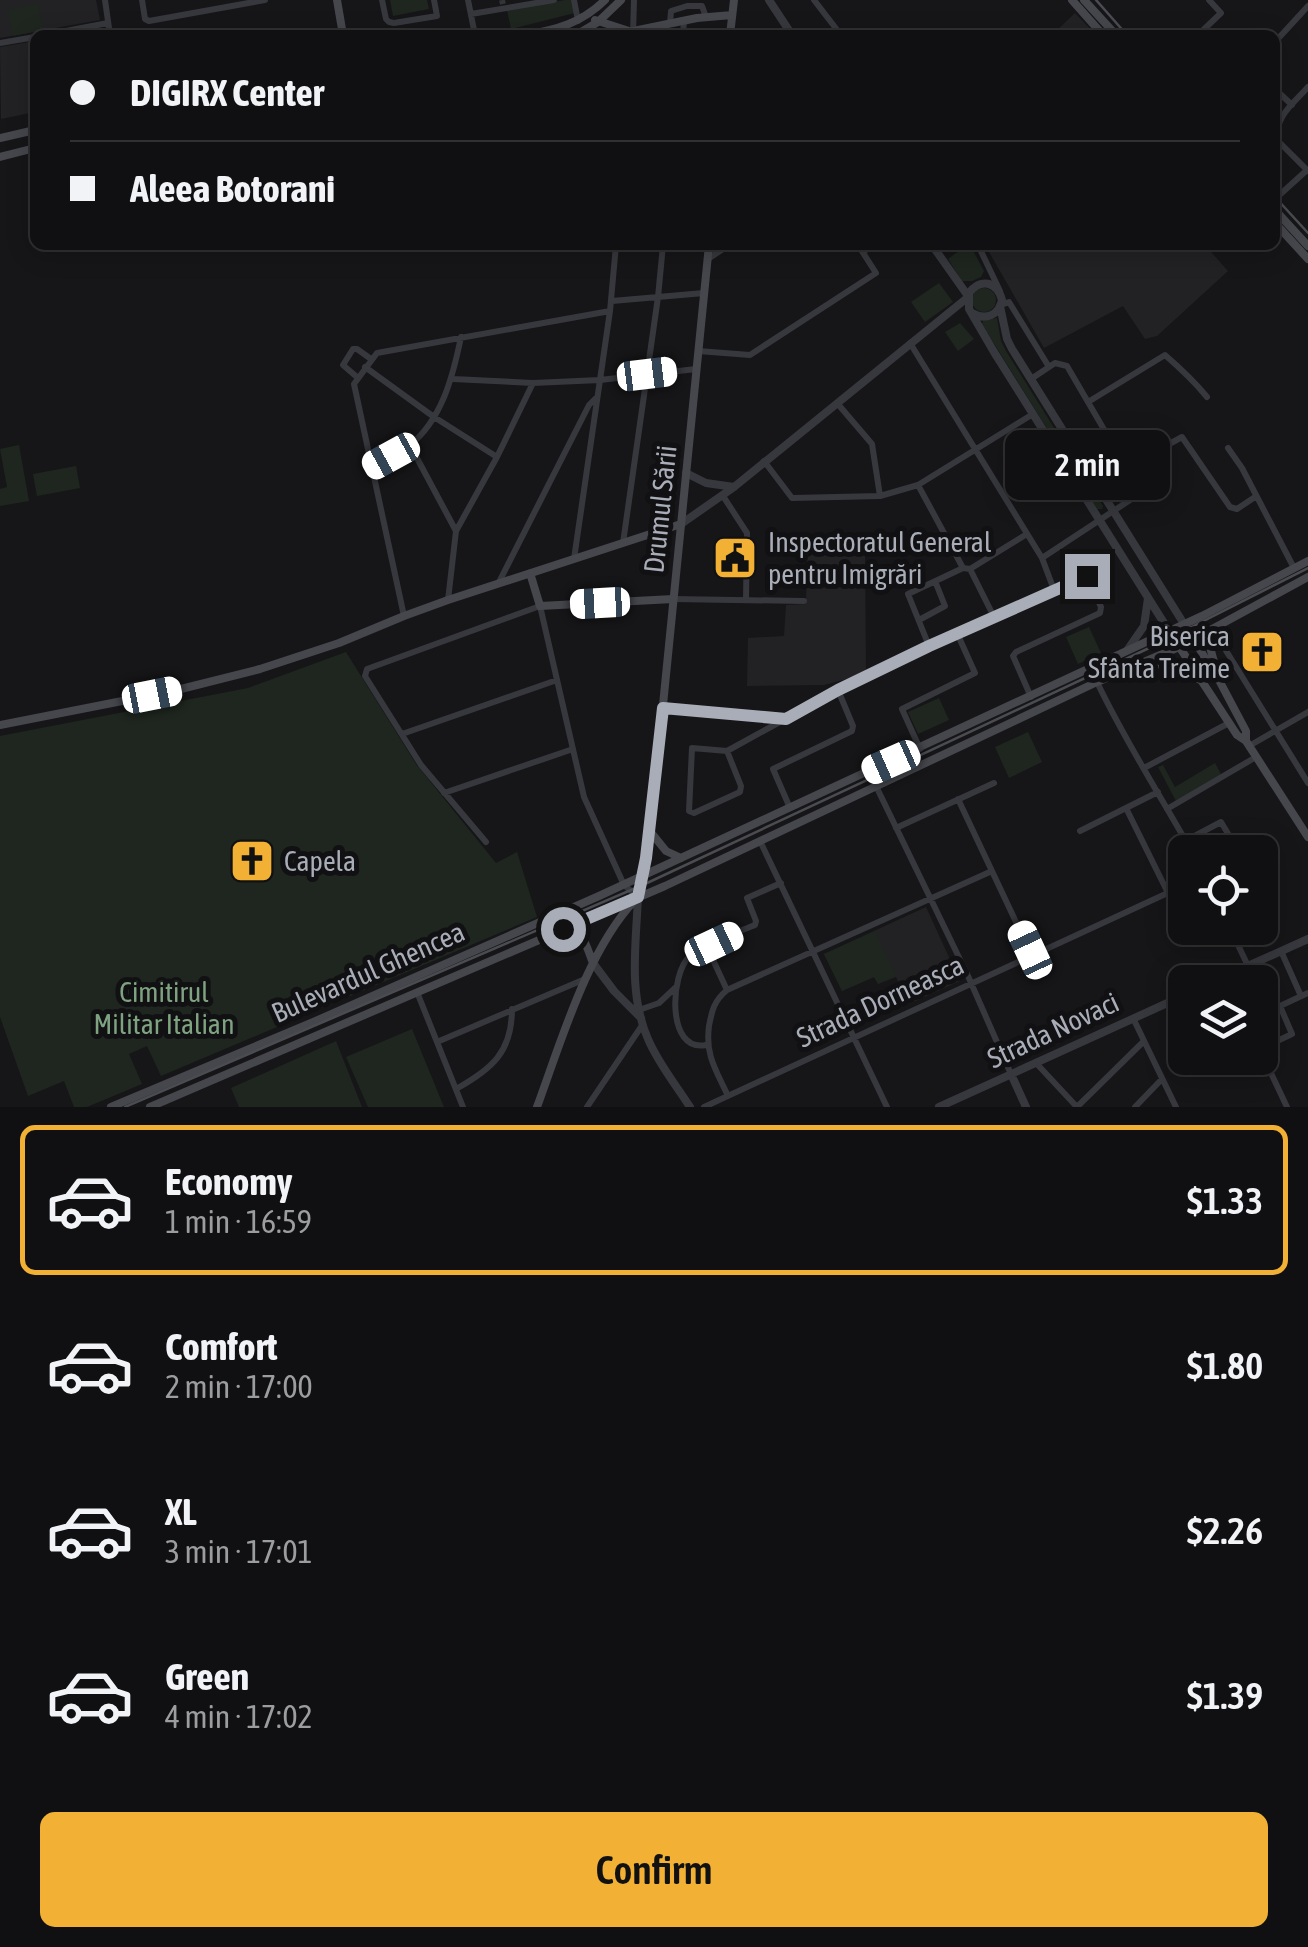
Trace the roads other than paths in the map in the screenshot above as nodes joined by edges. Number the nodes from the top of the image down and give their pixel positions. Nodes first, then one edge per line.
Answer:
1 (105, 0) edge
2 (142, 0) edge
3 (265, 0) edge
4 (336, 0) edge
5 (382, 0) edge
6 (434, 0) edge
7 (468, 0) edge
8 (554, 0) edge
9 (574, 0) edge
10 (605, 0) edge
11 (621, 0) edge
12 (634, 0) edge
13 (734, 0) edge
14 (769, 0) edge
15 (814, 0) edge
16 (1072, 0) edge
17 (1210, 0) edge
18 (687, 3) edge
19 (218, 4) edge
20 (1085, 6) edge
21 (1308, 6) edge
22 (471, 14) junction
23 (587, 15) junction
24 (732, 15) junction
25 (706, 17) junction
26 (684, 20) junction
27 (578, 21) junction
28 (598, 22) junction
29 (670, 23) junction
30 (108, 24) junction
31 (74, 30) edge
32 (109, 30) edge
33 (342, 30) edge
34 (474, 30) edge
35 (551, 30) edge
36 (584, 30) edge
37 (633, 30) edge
38 (683, 30) edge
39 (730, 30) edge
40 (789, 30) edge
41 (837, 30) edge
42 (1100, 30) edge
43 (1111, 30) edge
44 (1203, 30) edge
45 (1280, 37) edge
46 (30, 38) edge
47 (0, 43) edge
48 (1308, 88) edge
49 (1280, 93) edge
50 (1292, 104) junction
51 (1280, 118) edge
52 (30, 131) edge
53 (0, 138) edge
54 (1280, 143) edge
55 (30, 149) edge
56 (2, 156) edge
57 (1308, 170) edge
58 (1280, 195) edge
59 (1280, 215) edge
60 (1280, 228) edge
61 (1308, 246) edge
62 (616, 250) edge
63 (663, 250) edge
64 (708, 250) edge
65 (721, 250) edge
66 (861, 250) edge
67 (938, 250) edge
68 (980, 250) edge
69 (1308, 259) edge
70 (707, 260) junction
71 (1000, 292) junction
72 (704, 293) junction
73 (658, 297) junction
74 (612, 302) junction
75 (969, 304) junction
76 (1001, 306) junction
77 (610, 311) junction
78 (461, 337) junction
79 (910, 343) junction
80 (698, 351) junction
81 (368, 363) junction
82 (1049, 367) junction
83 (696, 369) junction
84 (647, 374) junction
85 (358, 378) junction
86 (453, 379) junction
87 (1030, 379) junction
88 (600, 380) junction
89 (534, 383) junction
90 (597, 397) junction
91 (1207, 397) dead end
92 (1088, 402) junction
93 (837, 403) junction
94 (1032, 414) junction
95 (434, 416) junction
96 (410, 445) junction
97 (1228, 448) dead end
98 (976, 450) junction
99 (1151, 454) junction
100 (496, 458) junction
101 (764, 461) junction
102 (373, 466) junction
103 (686, 473) junction
104 (918, 485) junction
105 (734, 487) junction
106 (723, 496) junction
107 (882, 496) junction
108 (1256, 498) junction
109 (1113, 512) junction
110 (1100, 521) junction
111 (681, 524) junction
112 (456, 531) junction
113 (1027, 534) junction
114 (623, 543) junction
115 (1042, 558) junction
116 (574, 559) junction
117 (1308, 561) edge
118 (1294, 568) junction
119 (967, 569) junction
120 (530, 573) junction
121 (1308, 578) edge
122 (935, 581) junction
123 (498, 584) junction
124 (1054, 590) junction
125 (1148, 598) junction
126 (673, 599) junction
127 (448, 600) junction
128 (746, 600) junction
129 (804, 601) dead end
130 (540, 606) junction
131 (404, 616) junction
132 (994, 616) junction
133 (918, 620) junction
134 (1184, 624) junction
135 (1211, 630) junction
136 (1169, 631) junction
137 (957, 633) junction
138 (1193, 640) junction
139 (929, 646) junction
140 (1179, 647) junction
141 (1128, 649) junction
142 (1225, 649) dead end
143 (1143, 663) junction
144 (558, 680) junction
145 (1097, 682) junction
146 (1220, 682) junction
147 (1205, 684) junction
148 (838, 690) junction
149 (1030, 697) junction
150 (663, 708) junction
151 (1308, 712) edge
152 (786, 719) junction
153 (1229, 723) junction
154 (0, 724) edge
155 (1274, 731) junction
156 (402, 734) junction
157 (1248, 743) junction
158 (572, 749) junction
159 (920, 749) junction
160 (726, 751) junction
161 (1256, 757) junction
162 (1144, 768) junction
163 (994, 784) dead end
164 (1308, 784) edge
165 (876, 786) junction
166 (1158, 792) junction
167 (444, 793) junction
168 (958, 800) junction
169 (790, 808) junction
170 (1126, 808) junction
171 (1167, 808) junction
172 (896, 828) junction
173 (649, 830) junction
174 (1080, 832) dead end
175 (1182, 835) edge
176 (1196, 835) edge
177 (1229, 835) edge
178 (1308, 837) edge
179 (760, 841) junction
180 (486, 842) dead end
181 (682, 858) junction
182 (992, 871) junction
183 (642, 876) junction
184 (780, 883) junction
185 (624, 885) junction
186 (1168, 893) joint
187 (638, 897) junction
188 (930, 898) junction
189 (563, 929) junction
190 (1308, 939) edge
191 (707, 947) junction
192 (1281, 951) junction
193 (813, 952) junction
194 (1032, 956) junction
195 (594, 963) junction
196 (1250, 965) edge
197 (586, 978) junction
198 (678, 984) junction
199 (971, 984) junction
200 (727, 990) junction
201 (417, 992) junction
202 (1305, 994) edge
203 (1168, 1003) edge
204 (512, 1008) junction
205 (641, 1017) junction
206 (1133, 1018) junction
207 (318, 1020) junction
208 (323, 1032) junction
209 (854, 1038) junction
210 (1144, 1041) junction
211 (1278, 1041) edge
212 (436, 1042) junction
213 (706, 1045) junction
214 (1036, 1063) junction
215 (1011, 1074) junction
216 (1272, 1075) edge
217 (1162, 1078) junction
218 (456, 1090) junction
219 (728, 1096) junction
220 (114, 1106) edge
221 (150, 1107) edge
222 (463, 1107) edge
223 (537, 1107) edge
224 (587, 1107) edge
225 (690, 1107) edge
226 (704, 1107) edge
227 (887, 1107) edge
228 (939, 1107) edge
229 (1026, 1107) edge
230 (1077, 1107) edge
231 (1135, 1107) edge
232 (1176, 1107) edge
233 (1286, 1107) edge

1 - 30 street
2 - 19 street
3 - 19 street
4 - 33 main road
5 - 6 street
7 - 22 street
8 - 22 street
9 - 27 street
10 - 23 main road
11 - 28 main road
12 - 37 street
13 - 24 main road
14 - 40 street
15 - 41 street
16 - 20 main road
17 - 44 street
18 - 25 street
18 - 29 street
20 - 42 main road
20 - 43 main road
21 - 45 street
22 - 34 street
23 - 27 main road
23 - 28 main road
24 - 25 main road
24 - 39 main road
25 - 26 main road
26 - 29 main road
26 - 38 street
27 - 35 main road
28 - 36 main road
28 - 37 main road
29 - 37 main road
30 - 31 street
30 - 32 street
46 - 47 street
48 - 50 street
49 - 50 street
50 - 51 street
52 - 53 main road
53 - 56 main road
54 - 57 street
55 - 56 main road
57 - 58 street
59 - 61 main road
60 - 69 main road
62 - 74 street
63 - 73 street
64 - 70 main road, Drumul Sării
65 - 70 street
66 - 80 street
67 - 75 street
68 - 71 street
70 - 72 main road, Drumul Sării
71 - 75 street
71 - 76 street
72 - 73 street
72 - 80 main road, Drumul Sării
73 - 74 street
73 - 84 street
74 - 77 street
75 - 76 street
75 - 79 street
75 - 94 street
76 - 82 street
76 - 87 street
77 - 78 street
77 - 88 street
78 - 81 street
78 - 86 street
79 - 93 street
79 - 98 street
80 - 83 main road, Drumul Sării
81 - 85 street
81 - 85 street
81 - 95 street
82 - 87 street
82 - 92 street
83 - 84 street
83 - 103 main road, Drumul Sării
84 - 88 street
84 - 114 street
85 - 102 street
86 - 89 street
86 - 95 street
87 - 109 street
88 - 89 street
88 - 90 street
89 - 100 street
90 - 116 street
90 - 123 street
91 - 92 street
92 - 99 street
93 - 101 street
93 - 107 street
94 - 98 street
94 - 110 street
95 - 96 street
95 - 100 street
96 - 102 street
96 - 112 street
97 - 108 street
98 - 104 street
98 - 113 street
99 - 108 street
99 - 109 street
100 - 112 street
101 - 105 street
101 - 107 street
102 - 131 street
103 - 105 street
103 - 111 main road, Drumul Sării
104 - 107 street
104 - 119 street
105 - 106 street
106 - 111 street
106 - 128 street
108 - 118 street
109 - 110 street
109 - 134 street
110 - 115 street
110 - 125 street
111 - 114 main road
111 - 126 main road, Drumul Sării
112 - 127 street
113 - 115 street
113 - 119 street
114 - 116 main road
115 - 124 street
116 - 120 main road
117 - 118 main road, Bulevardul Ghencea
118 - 134 main road, Bulevardul Ghencea
119 - 122 street
119 - 132 street
120 - 123 main road
120 - 130 main road
121 - 135 main road, Bulevardul Ghencea
122 - 133 street
122 - 133 street
123 - 127 main road
124 - 132 street
124 - 149 street
125 - 136 street
125 - 141 street
126 - 128 street
126 - 130 main road
126 - 150 main road, Drumul Sării
127 - 131 main road
128 - 129 street
130 - 144 street
130 - 156 street
131 - 154 main road
132 - 137 street
133 - 139 street
134 - 136 main road, Bulevardul Ghencea
134 - 138 main road
135 - 138 main road, Bulevardul Ghencea
135 - 146 main road
136 - 140 main road
136 - 141 main road, Bulevardul Ghencea
137 - 139 street
137 - 159 street
138 - 140 main road, Bulevardul Ghencea
138 - 146 main road
139 - 148 street
140 - 143 main road, Bulevardul Ghencea
140 - 147 main road
141 - 149 main road, Bulevardul Ghencea
142 - 155 street
143 - 145 main road, Bulevardul Ghencea
143 - 147 main road
144 - 156 street
144 - 158 street
145 - 162 street
145 - 165 main road, Bulevardul Ghencea
146 - 157 main road
147 - 153 main road
148 - 152 street
148 - 169 street
149 - 159 main road, Bulevardul Ghencea
150 - 152 street
150 - 173 main road, Drumul Sării
151 - 155 street
152 - 160 street
153 - 157 main road
153 - 162 street
155 - 157 street
155 - 164 street
156 - 167 street
157 - 161 main road
158 - 167 street
158 - 185 street
159 - 169 main road, Bulevardul Ghencea
160 - 160 street
161 - 171 street
161 - 178 main road
162 - 166 street
163 - 168 street
165 - 172 street
165 - 179 main road, Bulevardul Ghencea
166 - 170 street
166 - 171 street
167 - 180 street
168 - 172 street
168 - 182 street
169 - 181 main road, Bulevardul Ghencea
170 - 174 street
170 - 186 street
171 - 175 street
172 - 188 street
173 - 181 main road
173 - 183 main road, Drumul Sării
176 - 177 street
179 - 184 street
179 - 187 main road, Bulevardul Ghencea
181 - 183 main road, Bulevardul Ghencea
182 - 188 street
182 - 194 street
183 - 185 main road, Bulevardul Ghencea
183 - 187 main road, Drumul Sării
184 - 191 street
184 - 193 street
185 - 187 street
185 - 207 main road, Bulevardul Ghencea
186 - 194 street, Strada Dorneasca
187 - 189 main road, Bulevardul Ghencea
187 - 195 main road
187 - 205 street
188 - 193 street
188 - 199 street
189 - 195 main road
189 - 201 main road, Bulevardul Ghencea
190 - 192 street
191 - 198 street
191 - 200 street
192 - 196 street
192 - 202 street
193 - 200 street
193 - 209 street
194 - 199 street, Strada Dorneasca
195 - 197 main road
195 - 205 street
197 - 204 street
197 - 223 main road
198 - 205 street
198 - 213 street
199 - 209 street, Strada Dorneasca
199 - 215 street
200 - 213 street
201 - 208 main road, Bulevardul Ghencea
201 - 212 street
202 - 211 street
203 - 206 street, Strada Novaci
204 - 212 street
204 - 218 street
205 - 224 street
205 - 225 street
206 - 210 street
206 - 214 street, Strada Novaci
207 - 208 main road
207 - 220 main road, Bulevardul Ghencea
208 - 221 main road, Bulevardul Ghencea
209 - 219 street, Strada Dorneasca
209 - 227 street
210 - 217 street
210 - 230 street
212 - 218 street
213 - 219 street
214 - 215 street, Strada Novaci
214 - 230 street
215 - 228 street, Strada Novaci
215 - 229 street
216 - 233 street
217 - 231 street
217 - 232 street
218 - 222 street
219 - 226 street, Strada Dorneasca

